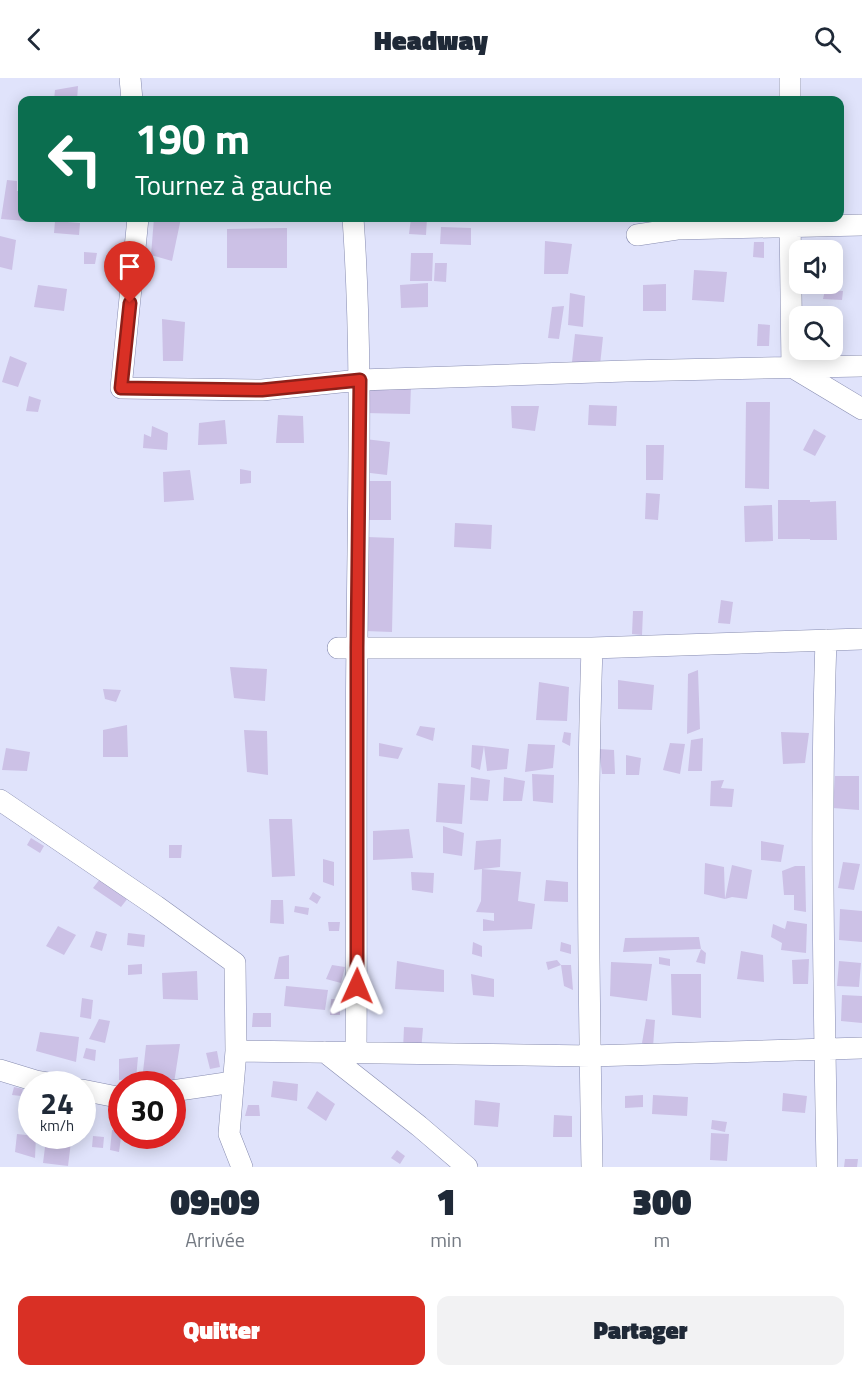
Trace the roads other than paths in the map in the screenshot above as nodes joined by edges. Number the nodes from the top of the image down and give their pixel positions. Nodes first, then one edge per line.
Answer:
1 (130, 78) edge
2 (790, 78) edge
3 (132, 96) edge
4 (790, 96) edge
5 (138, 222) edge
6 (353, 222) edge
7 (790, 222) edge
8 (862, 225) edge
9 (637, 235) dead end
10 (862, 366) edge
11 (792, 367) junction
12 (360, 380) junction
13 (862, 409) edge
14 (862, 639) edge
15 (826, 640) junction
16 (348, 648) junction
17 (592, 648) junction
18 (0, 800) edge
19 (825, 1048) junction
20 (862, 1048) edge
21 (236, 1051) junction
22 (325, 1052) junction
23 (356, 1053) junction
24 (590, 1056) junction
25 (0, 1070) edge
26 (18, 1076) edge
27 (233, 1082) junction
28 (186, 1089) edge
29 (242, 1167) edge
30 (467, 1167) edge
31 (592, 1167) edge
32 (827, 1167) edge

1 - 3 street
2 - 4 street
5 - 12 street
6 - 12 street
7 - 8 street
7 - 9 street
7 - 11 street
10 - 11 street
11 - 12 street
11 - 13 street
12 - 16 street
14 - 15 street
15 - 17 street
15 - 19 street
16 - 17 street
16 - 23 street
17 - 24 street
18 - 21 street
19 - 20 street
19 - 24 street
19 - 32 street
21 - 22 street
21 - 27 street
22 - 23 street
22 - 30 street
23 - 24 street
24 - 31 street
25 - 26 street
27 - 28 street
27 - 29 street

